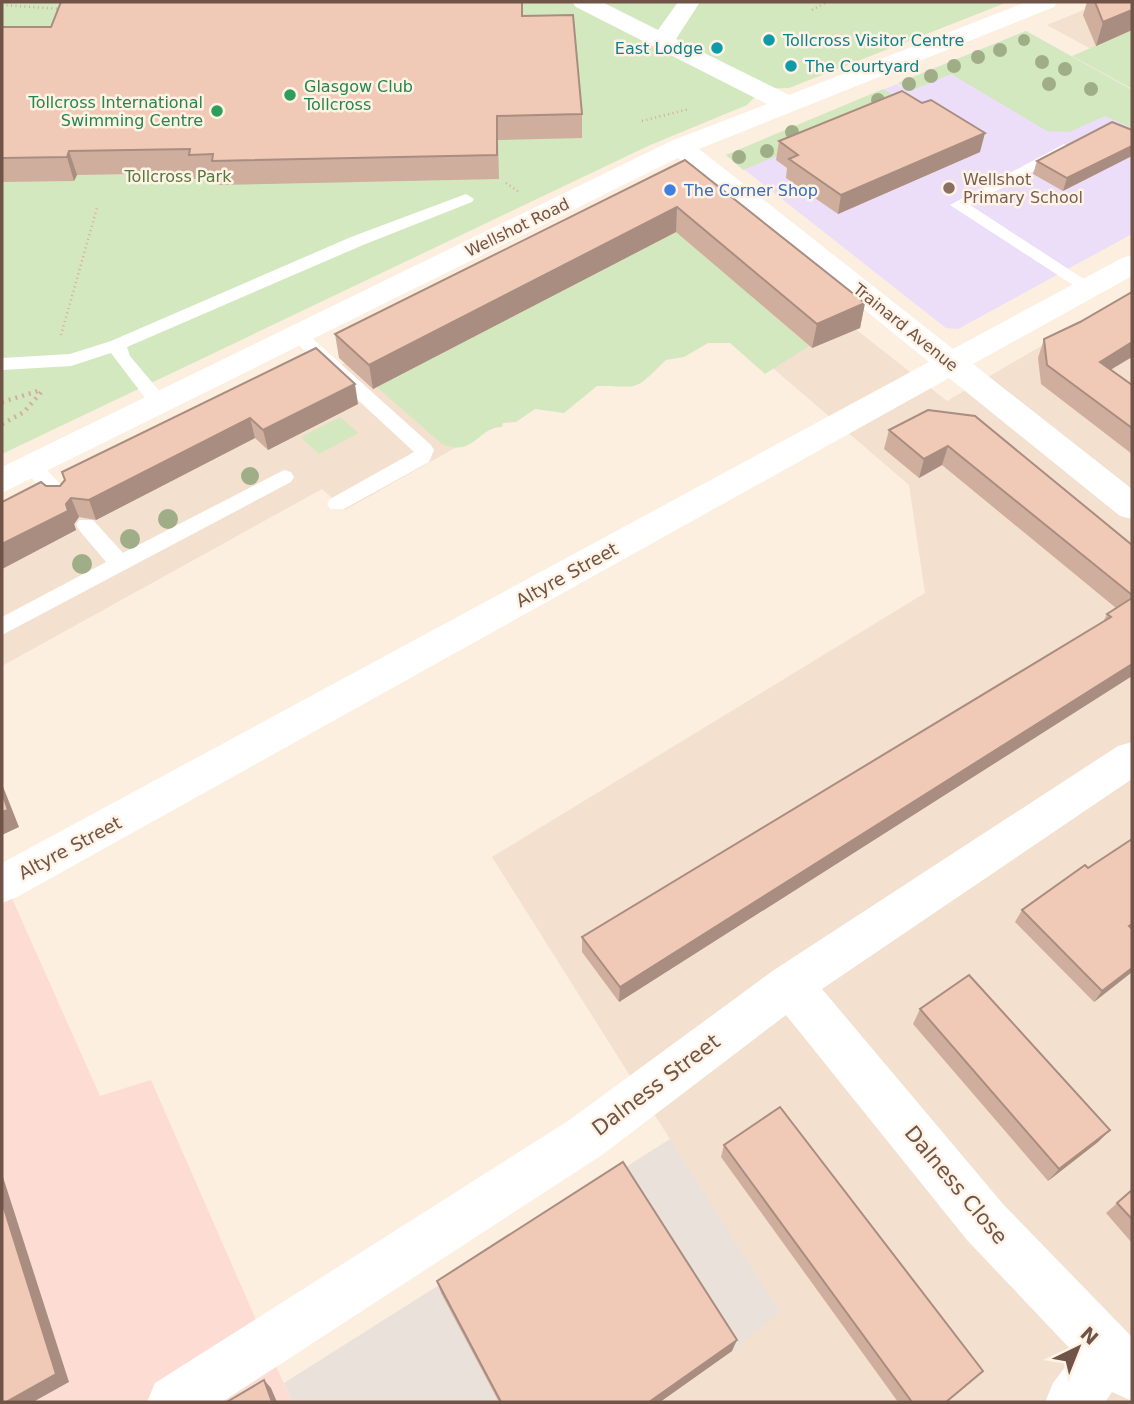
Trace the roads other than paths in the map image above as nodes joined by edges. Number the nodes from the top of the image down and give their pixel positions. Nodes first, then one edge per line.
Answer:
1 (584, 2) edge
2 (689, 2) edge
3 (1046, 2) edge
4 (662, 41) junction
5 (787, 104) junction
6 (1081, 140) edge
7 (680, 147) junction
8 (466, 199) dead end
9 (1132, 264) edge
10 (1087, 289) junction
11 (297, 334) junction
12 (117, 345) junction
13 (2, 363) edge
14 (952, 363) junction
15 (159, 403) junction
16 (32, 466) junction
17 (284, 477) dead end
18 (2, 481) edge
19 (61, 498) edge
20 (337, 504) dead end
21 (1132, 507) edge
22 (86, 525) edge
23 (120, 564) junction
24 (2, 627) edge
25 (1132, 758) edge
26 (2, 884) edge
27 (790, 985) junction
28 (1121, 1364) edge
29 (174, 1402) edge
30 (1072, 1402) edge

1 - 4 street
2 - 4 street
3 - 5 street, Wellshot Road
4 - 5 street
5 - 7 street, Wellshot Road
6 - 10 lane
7 - 11 street, Wellshot Road
7 - 14 street, Trainard Avenue
8 - 12 lane
9 - 10 street, Altyre Street
10 - 14 street, Altyre Street
11 - 15 street, Wellshot Road
11 - 20 lane
12 - 13 lane
12 - 15 lane
14 - 21 street, Trainard Avenue
14 - 26 street, Altyre Street
15 - 16 street, Wellshot Road
16 - 18 street, Wellshot Road
16 - 19 lane
17 - 23 lane
22 - 23 lane
23 - 24 lane
25 - 27 street, Dalness Street
27 - 28 street, Dalness Close
27 - 29 street, Dalness Street
28 - 30 street

